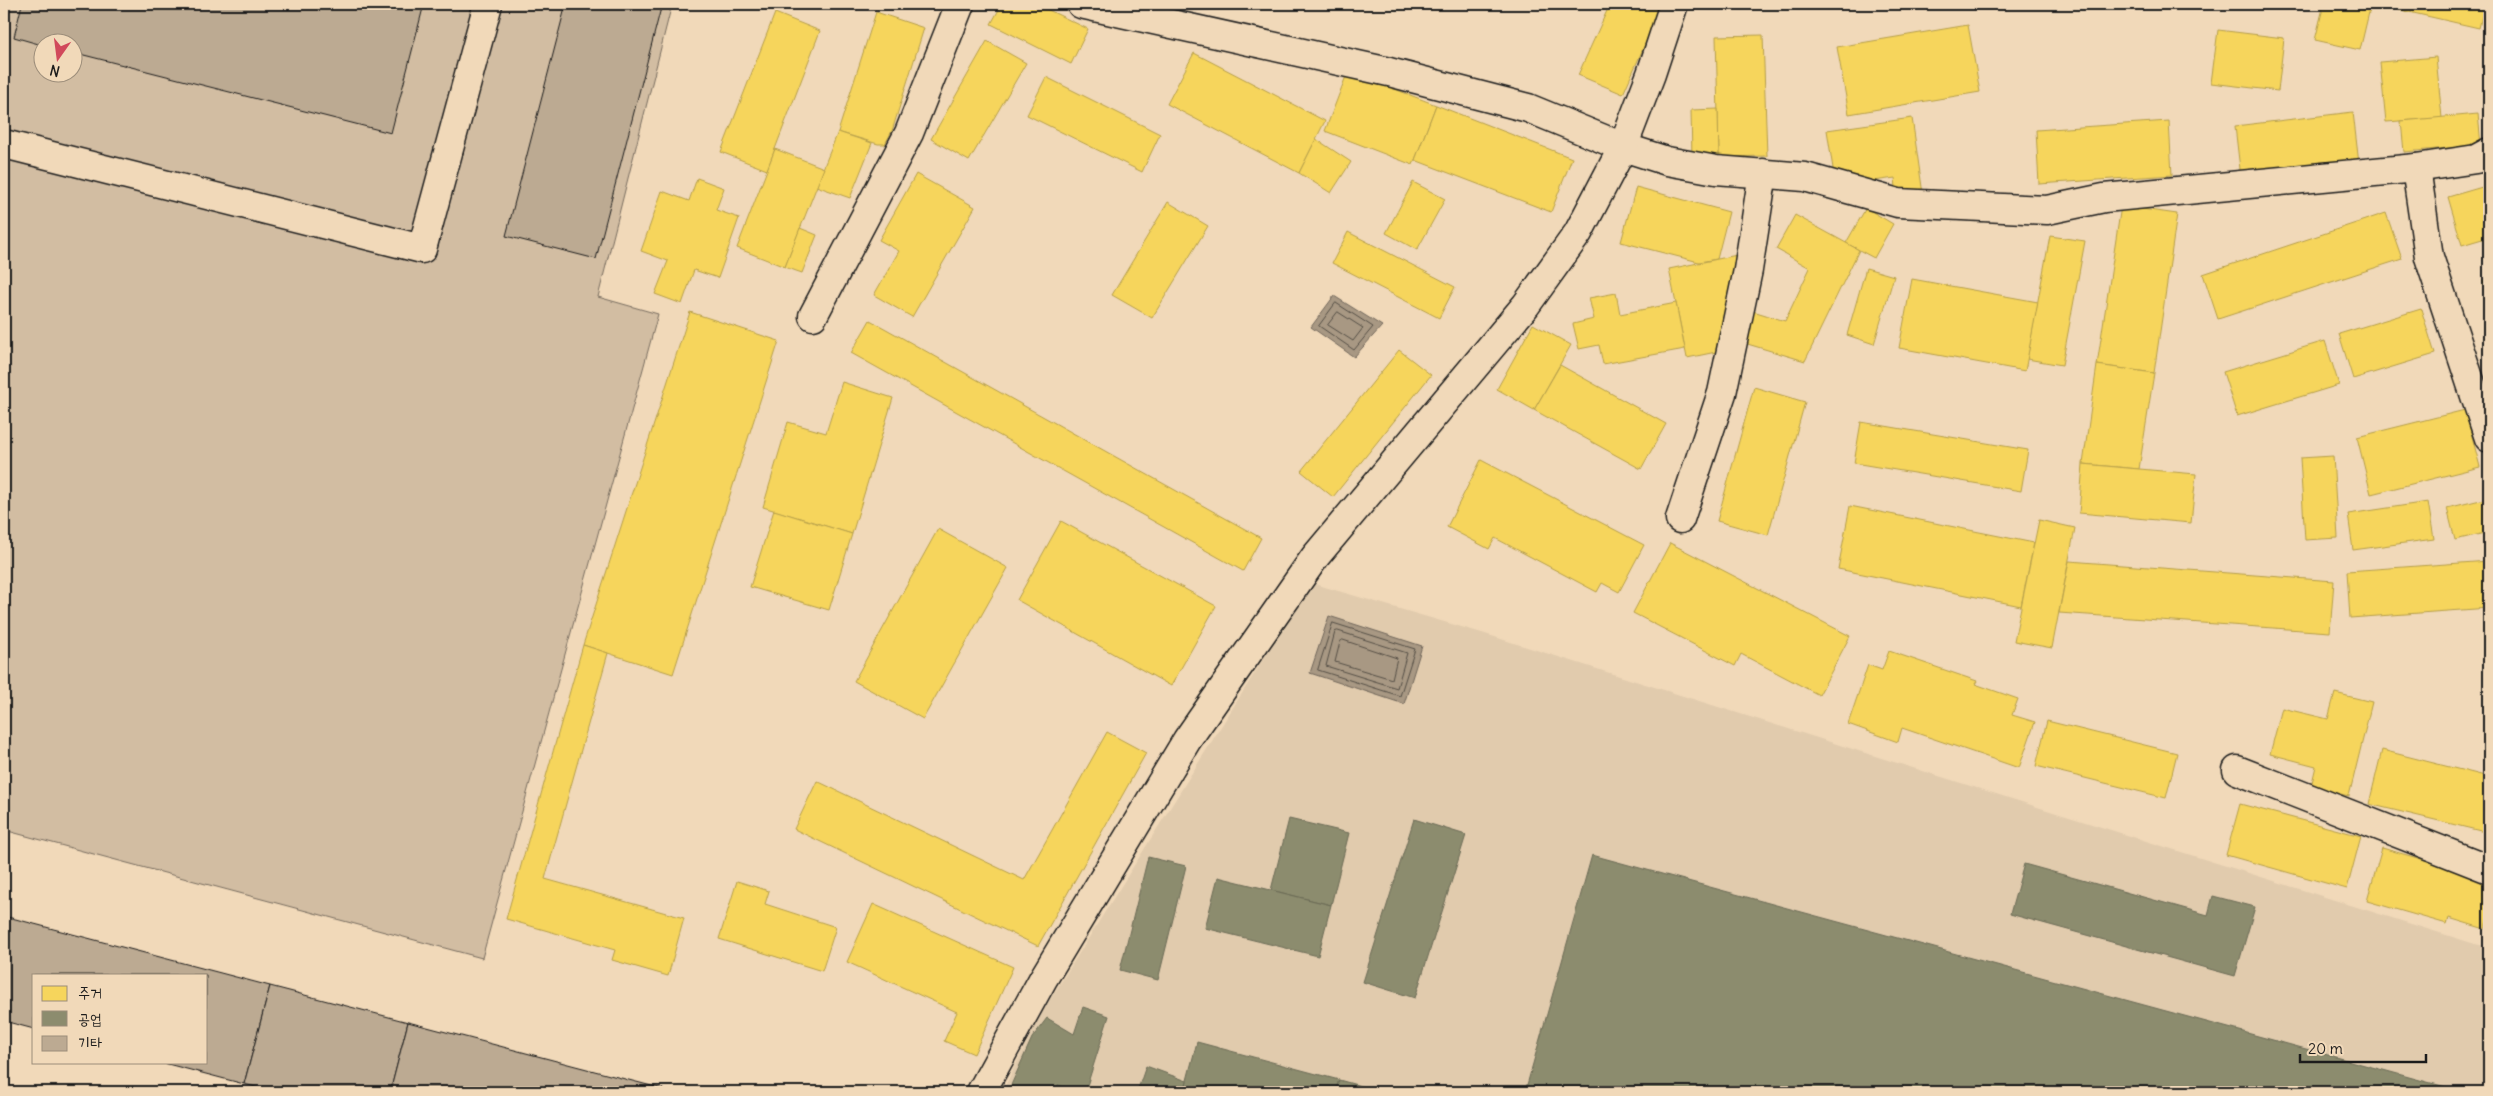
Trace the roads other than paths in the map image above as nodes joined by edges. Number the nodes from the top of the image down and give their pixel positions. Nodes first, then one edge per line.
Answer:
1 (488, 4) edge
2 (960, 4) edge
3 (1081, 4) edge
4 (1674, 4) edge
5 (4, 144) edge
6 (1623, 147) junction
7 (2489, 152) edge
8 (2416, 168) junction
9 (1763, 174) junction
10 (812, 316) dead end
11 (2489, 438) edge
12 (1680, 519) dead end
13 (2237, 770) dead end
14 (2489, 868) edge
15 (982, 1092) edge

1 - 5 street
2 - 10 street
3 - 6 street
4 - 6 street
6 - 9 street
6 - 15 street
7 - 8 street
8 - 9 street
8 - 11 street
9 - 12 street
13 - 14 street

